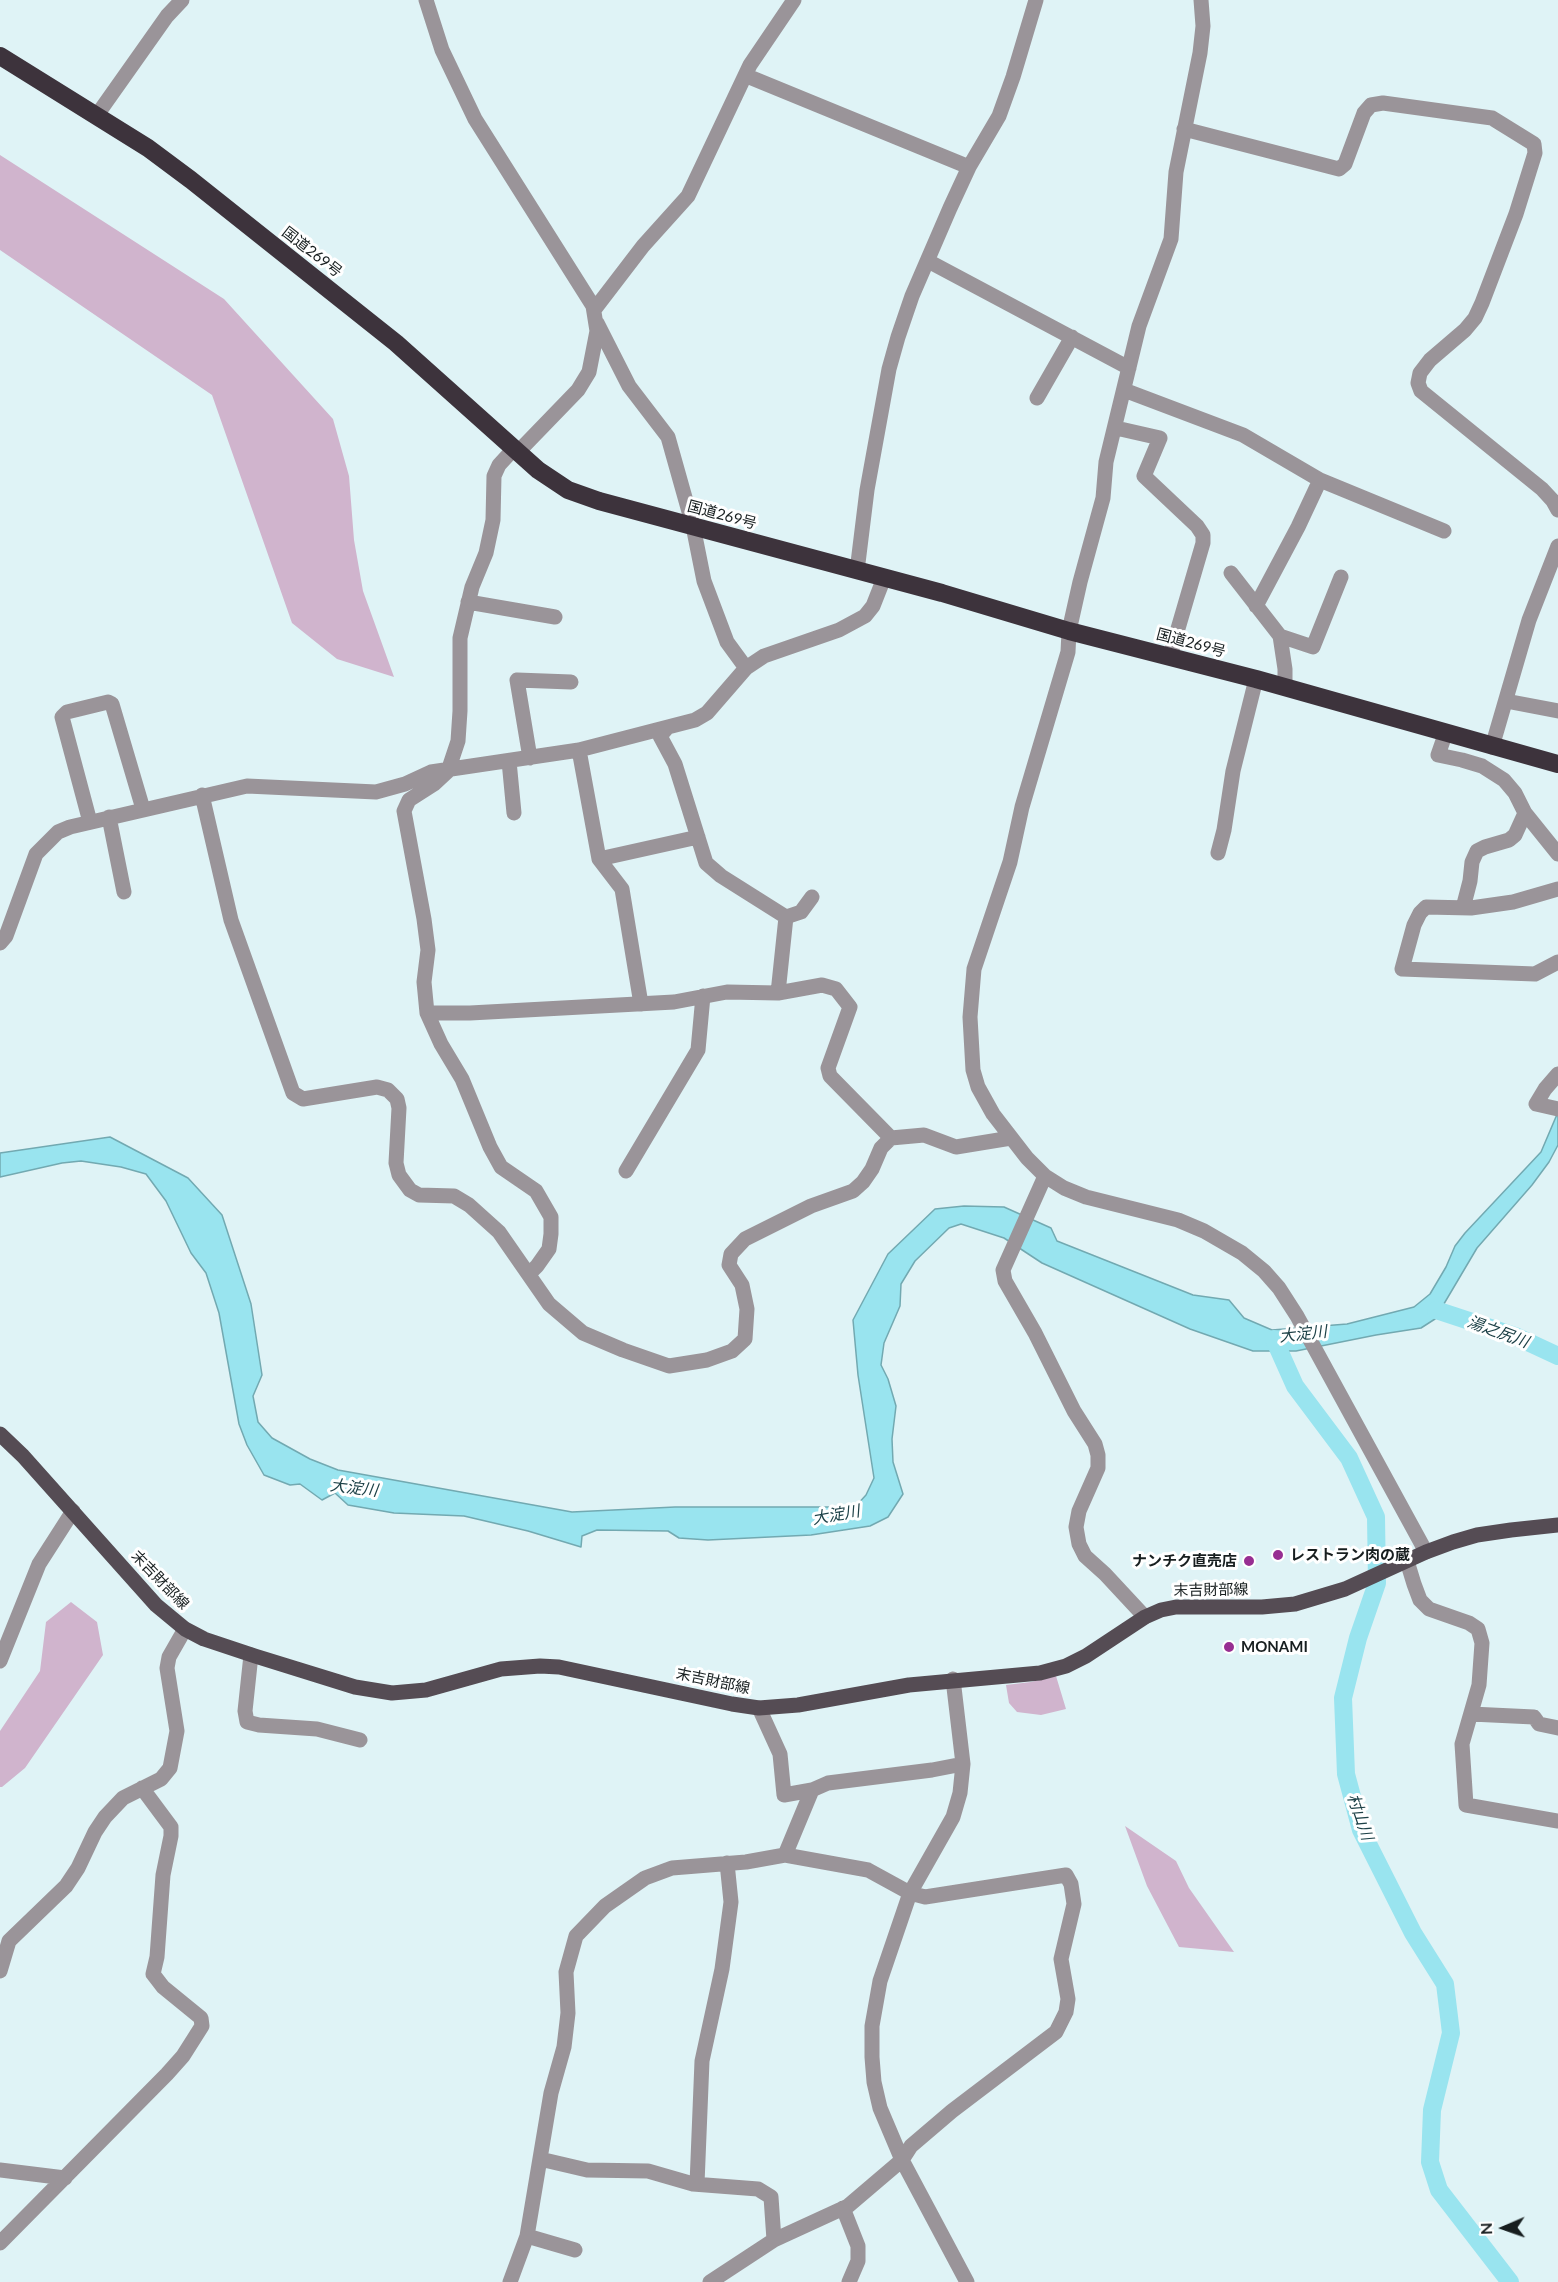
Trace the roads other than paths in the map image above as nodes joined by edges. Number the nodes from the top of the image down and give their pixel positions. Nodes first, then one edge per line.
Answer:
1 (182, 0) edge
2 (426, 0) edge
3 (1036, 0) edge
4 (1201, 0) edge
5 (788, 1) edge
6 (0, 56) edge
7 (747, 76) junction
8 (97, 115) junction
9 (1184, 129) junction
10 (969, 167) junction
11 (928, 261) junction
12 (595, 316) junction
13 (1072, 336) junction
14 (1129, 368) junction
15 (1124, 390) junction
16 (1037, 398) dead end
17 (1116, 428) junction
18 (519, 451) junction
19 (1320, 480) junction
20 (1558, 510) edge
21 (693, 526) junction
22 (1444, 531) dead end
23 (1558, 546) edge
24 (857, 571) junction
25 (1231, 573) dead end
26 (1341, 577) dead end
27 (884, 578) junction
28 (468, 602) junction
29 (1256, 606) junction
30 (555, 617) dead end
31 (1069, 631) junction
32 (1280, 636) junction
33 (1170, 656) junction
34 (746, 668) junction
35 (1256, 679) junction
36 (571, 682) dead end
37 (1285, 688) junction
38 (1506, 701) junction
39 (1558, 711) edge
40 (666, 729) junction
41 (1446, 732) junction
42 (1492, 747) junction
43 (579, 750) junction
44 (530, 758) junction
45 (509, 761) junction
46 (1558, 764) edge
47 (448, 771) junction
48 (202, 795) junction
49 (143, 809) junction
50 (514, 813) dead end
51 (1525, 813) junction
52 (110, 818) junction
53 (90, 822) junction
54 (698, 837) junction
55 (1218, 853) dead end
56 (1558, 854) edge
57 (599, 859) junction
58 (1558, 889) edge
59 (124, 892) dead end
60 (812, 897) dead end
61 (1463, 908) junction
62 (786, 917) junction
63 (0, 943) edge
64 (1558, 962) edge
65 (778, 993) junction
66 (704, 996) junction
67 (641, 1004) junction
68 (428, 1013) junction
69 (1558, 1074) edge
70 (1552, 1108) edge
71 (891, 1138) junction
72 (1011, 1138) junction
73 (626, 1171) dead end
74 (1045, 1176) junction
75 (529, 1274) junction
76 (0, 1434) edge
77 (73, 1511) junction
78 (1558, 1525) edge
79 (1425, 1552) junction
80 (1407, 1561) junction
81 (1145, 1617) junction
82 (185, 1629) junction
83 (251, 1655) junction
84 (0, 1661) edge
85 (952, 1680) junction
86 (759, 1708) junction
87 (1471, 1714) junction
88 (1558, 1728) edge
89 (360, 1740) dead end
90 (963, 1764) junction
91 (142, 1788) junction
92 (812, 1790) junction
93 (1558, 1821) edge
94 (784, 1855) junction
95 (728, 1863) junction
96 (910, 1893) junction
97 (4, 1937) edge
98 (0, 1971) edge
99 (540, 2159) junction
100 (902, 2160) junction
101 (0, 2170) edge
102 (65, 2178) junction
103 (697, 2184) junction
104 (843, 2208) junction
105 (527, 2236) junction
106 (774, 2240) junction
107 (0, 2243) edge
108 (575, 2250) dead end
109 (510, 2282) edge
110 (711, 2282) edge
111 (849, 2282) edge
112 (967, 2282) edge

1 - 8 street
2 - 12 street
3 - 10 street
4 - 9 street
5 - 7 street
6 - 8 highway, 国道269号
7 - 10 street
7 - 12 street
8 - 18 highway, 国道269号
9 - 14 street
9 - 20 street
10 - 11 street
11 - 13 street
11 - 24 street
12 - 18 street
12 - 21 street
13 - 14 street
13 - 16 street
14 - 15 street
15 - 17 street
15 - 19 street
17 - 31 street
17 - 33 street
18 - 21 highway, 国道269号
18 - 28 street
19 - 22 street
19 - 29 street
21 - 24 highway, 国道269号
21 - 34 street
23 - 38 street
24 - 27 highway, 国道269号
25 - 29 street
26 - 32 street
27 - 31 highway, 国道269号
27 - 34 street
28 - 30 street
28 - 47 street
29 - 32 street
31 - 33 highway, 国道269号
31 - 72 street
32 - 37 street
33 - 35 highway, 国道269号
34 - 40 street
35 - 37 highway, 国道269号
35 - 55 street
36 - 44 street
37 - 41 highway, 国道269号
38 - 39 street
38 - 42 street
40 - 43 street
40 - 54 street
41 - 42 highway, 国道269号
41 - 51 street
42 - 46 highway, 国道269号
43 - 44 street
43 - 57 street
44 - 45 street
45 - 47 street
45 - 50 street
47 - 48 street
47 - 68 street
48 - 49 street
48 - 75 street
49 - 52 street
49 - 53 street
51 - 56 street
51 - 61 street
52 - 53 street
52 - 59 street
53 - 63 street
54 - 57 street
54 - 62 street
57 - 67 street
58 - 61 street
60 - 62 street
61 - 64 street
62 - 65 street
65 - 66 street
65 - 71 street
66 - 67 street
66 - 73 street
67 - 68 street
68 - 75 street
69 - 70 street
71 - 72 street
71 - 75 street
72 - 74 street
74 - 79 street
74 - 81 street
76 - 77 main road, 末吉財部線
77 - 82 main road, 末吉財部線
77 - 84 street
78 - 79 main road, 末吉財部線
79 - 80 main road, 末吉財部線
80 - 81 main road, 末吉財部線
80 - 87 street
81 - 85 main road, 末吉財部線
82 - 83 main road, 末吉財部線
82 - 91 street
83 - 86 main road, 末吉財部線
83 - 89 street
85 - 86 main road, 末吉財部線
85 - 90 street
86 - 92 street
87 - 88 street
87 - 93 street
90 - 92 street
90 - 96 street
91 - 97 street
91 - 102 street
92 - 94 street
94 - 95 street
94 - 96 street
95 - 99 street
95 - 103 street
96 - 100 street
96 - 100 street
97 - 98 street
99 - 103 street
99 - 105 street
100 - 104 street
100 - 112 street
101 - 102 street
102 - 107 street
103 - 106 street
104 - 106 street
104 - 111 street
105 - 108 street
105 - 109 street
106 - 110 street

